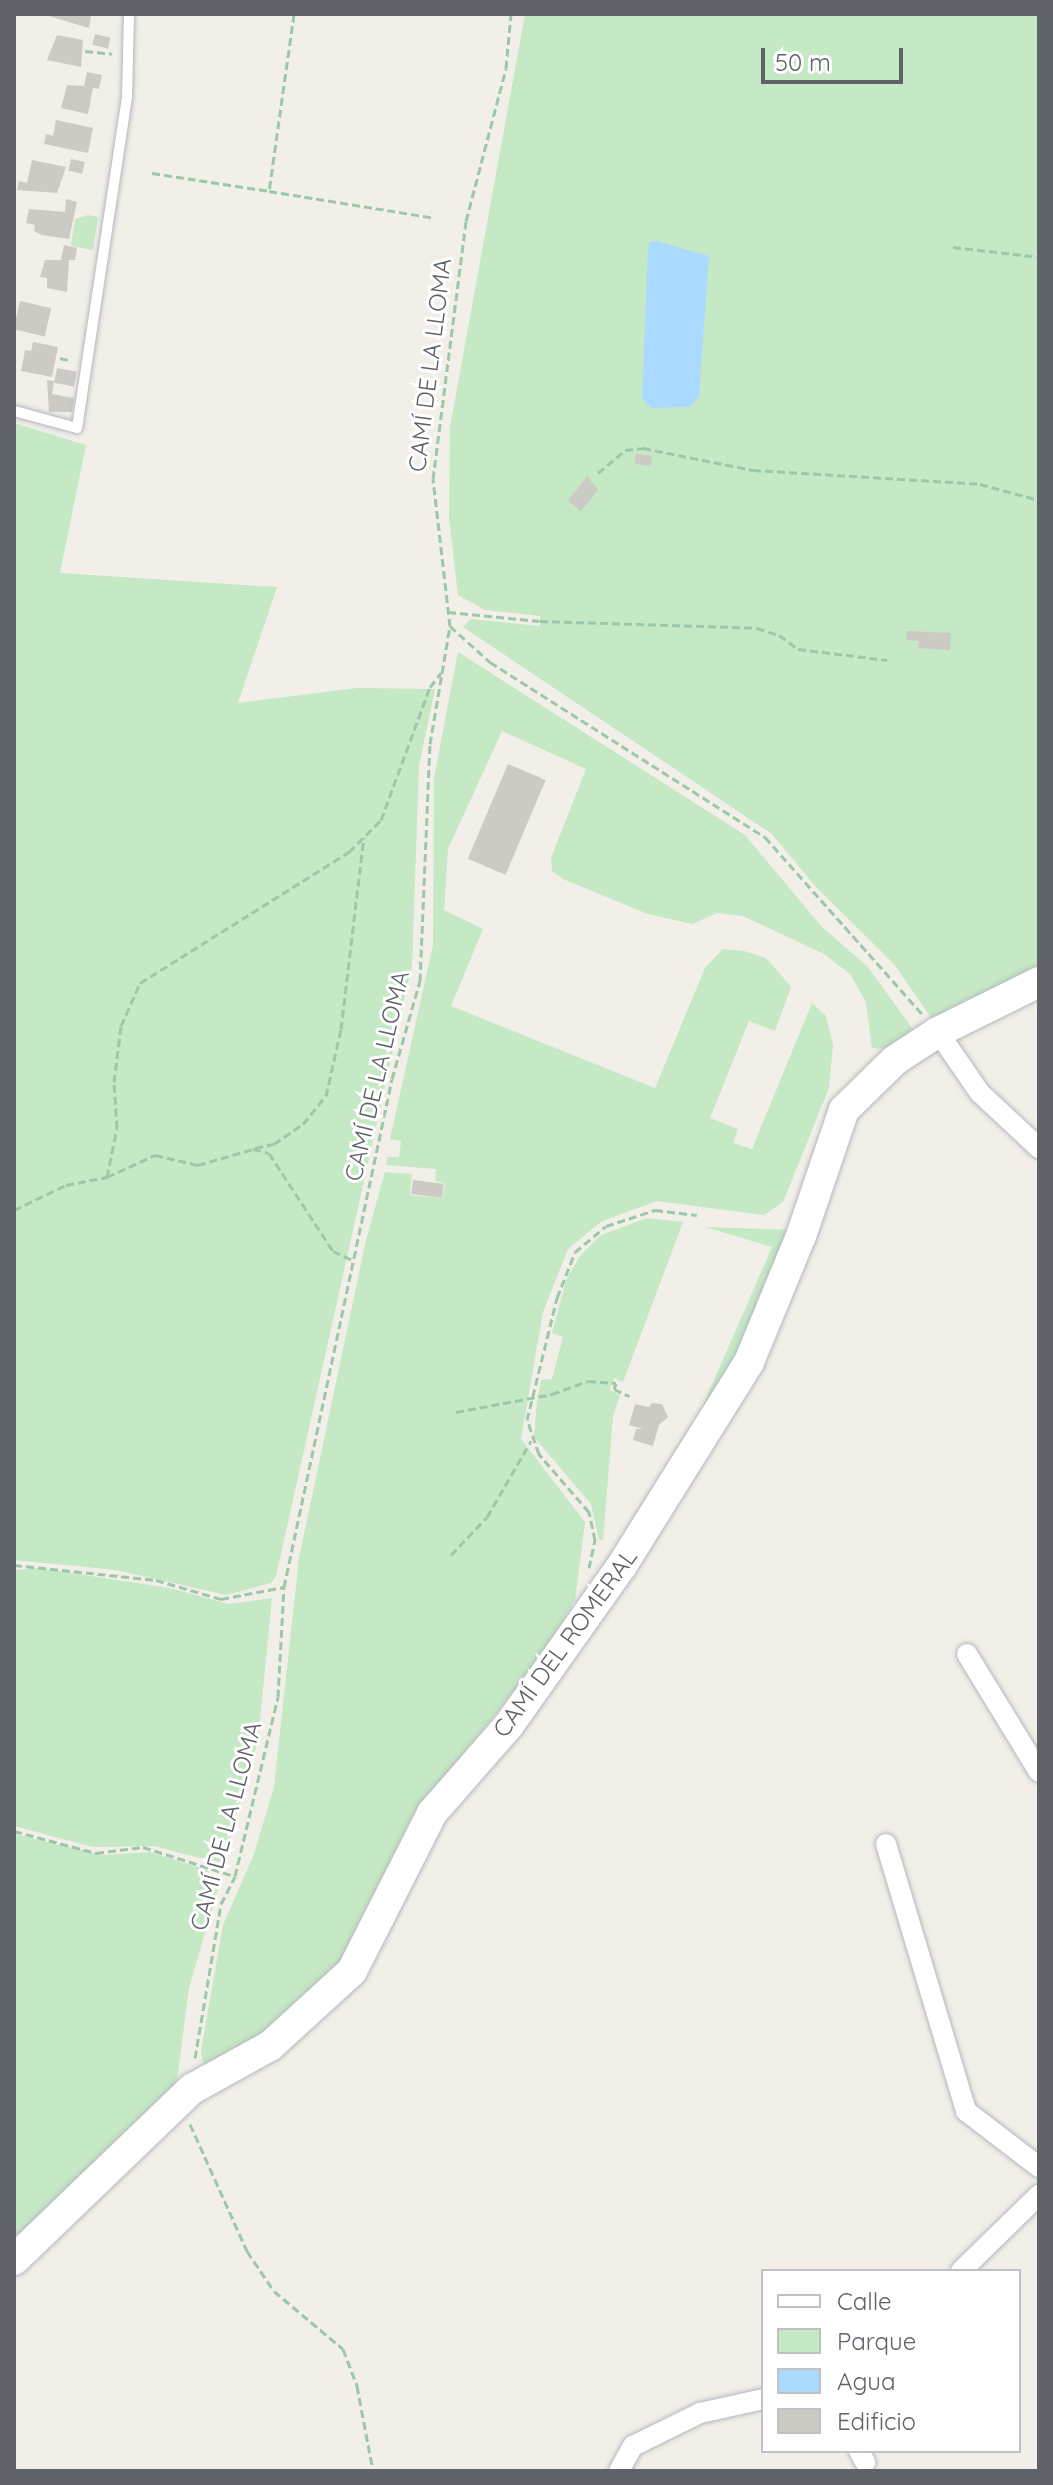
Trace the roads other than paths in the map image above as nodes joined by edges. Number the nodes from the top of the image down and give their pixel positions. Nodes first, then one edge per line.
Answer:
1 (129, 14) edge
2 (14, 411) edge
3 (1039, 982) edge
4 (938, 1032) junction
5 (1039, 1148) edge
6 (967, 1654) dead end
7 (1039, 1772) edge
8 (886, 1844) dead end
9 (1039, 2167) edge
10 (1039, 2195) edge
11 (14, 2260) edge
12 (963, 2269) edge
13 (761, 2399) edge
14 (619, 2471) edge

1 - 2 lane
3 - 4 street, CAMÍ DEL ROMERAL
4 - 5 street
4 - 11 street, CAMÍ DEL ROMERAL
6 - 7 street
8 - 9 street
10 - 12 street
13 - 14 street

